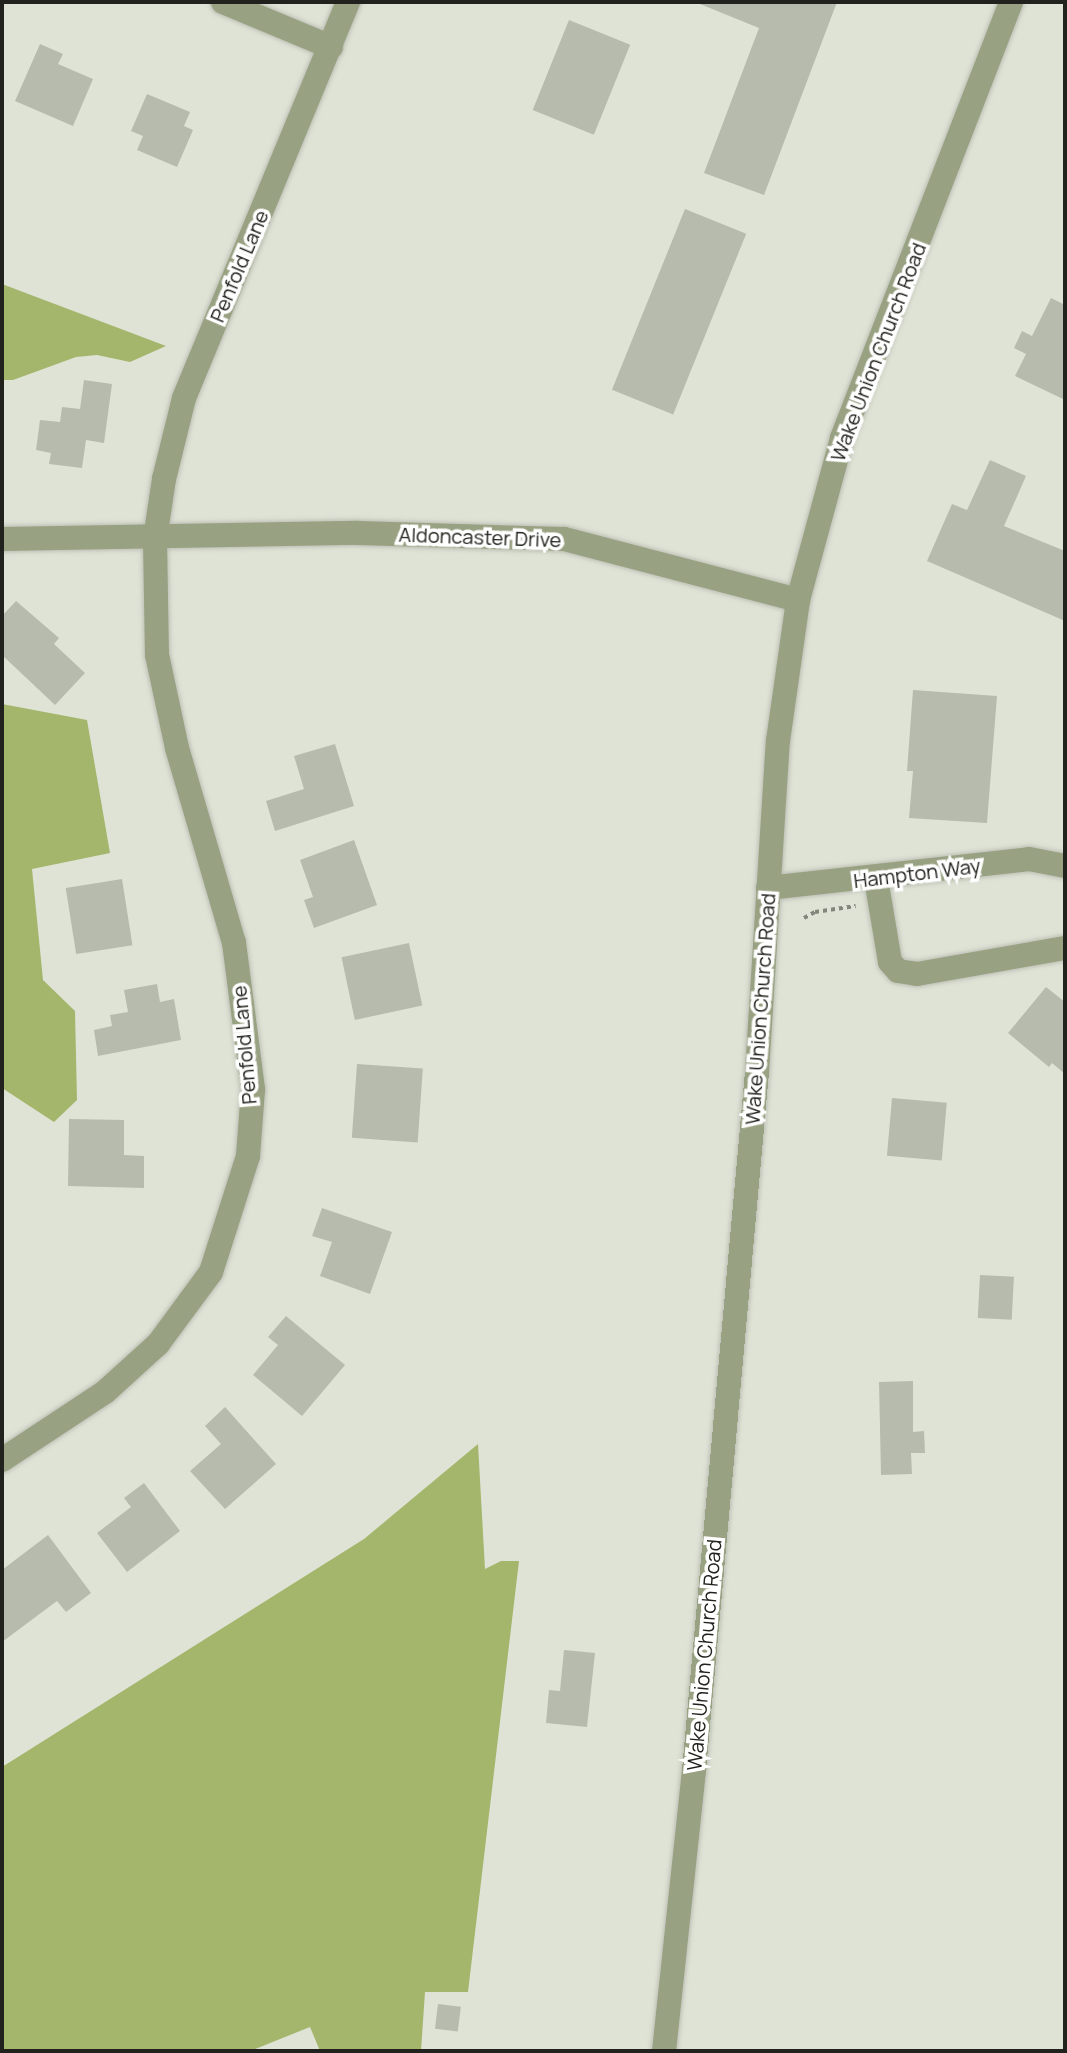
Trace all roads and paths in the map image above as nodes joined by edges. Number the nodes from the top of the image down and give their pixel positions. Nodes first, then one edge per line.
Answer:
1 (223, 2) edge
2 (348, 2) edge
3 (1011, 2) edge
4 (331, 47) junction
5 (2, 539) edge
6 (155, 539) junction
7 (798, 600) junction
8 (1065, 866) edge
9 (876, 879) junction
10 (768, 888) junction
11 (869, 905) dead end
12 (804, 918) dead end
13 (1065, 948) edge
14 (2, 1460) edge
15 (664, 2051) edge

1 - 4 street
2 - 4 street, Penfold Lane
3 - 7 street, Wake Union Church Road
4 - 6 street, Penfold Lane
5 - 6 street
6 - 7 street, Aldoncaster Drive
6 - 14 street, Penfold Lane
7 - 10 street, Wake Union Church Road
8 - 9 street, Hampton Way
9 - 10 street, Hampton Way
9 - 13 street
10 - 15 street, Wake Union Church Road
11 - 12 path

